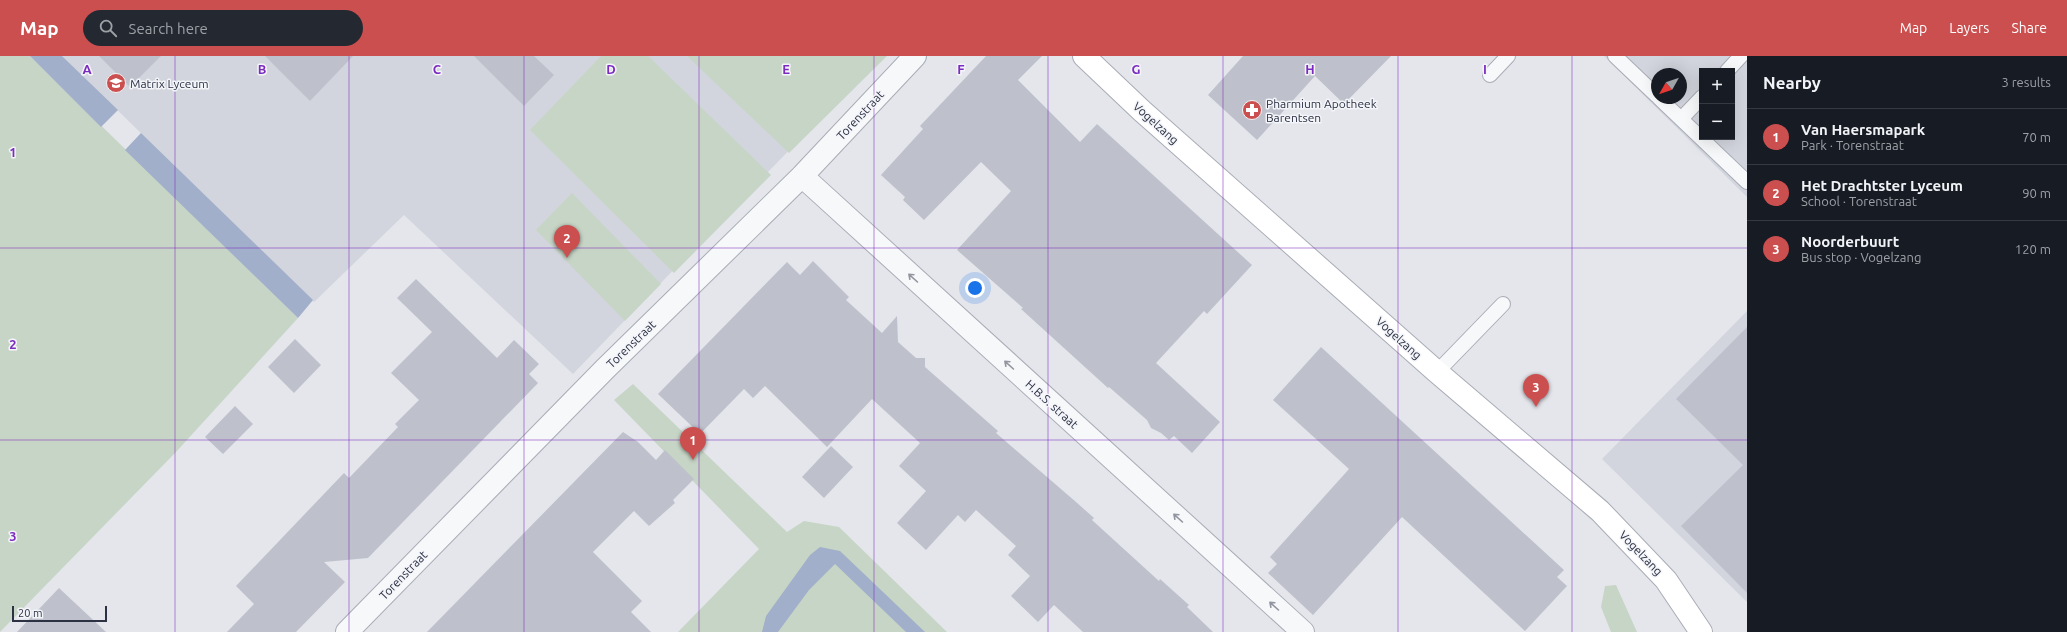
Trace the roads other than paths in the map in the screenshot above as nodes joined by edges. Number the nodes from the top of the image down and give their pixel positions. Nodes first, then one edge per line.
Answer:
1 (915, 56) edge
2 (1084, 56) edge
3 (1508, 56) edge
4 (1615, 56) edge
5 (1741, 56) edge
6 (1729, 68) edge
7 (1490, 75) dead end
8 (1651, 90) edge
9 (1699, 100) edge
10 (1665, 104) edge
11 (1681, 119) junction
12 (802, 176) junction
13 (1747, 182) edge
14 (1503, 304) dead end
15 (1437, 372) junction
16 (347, 632) edge
17 (1303, 632) edge
18 (1701, 632) edge

1 - 12 street, Torenstraat
2 - 15 street, Vogelzang
3 - 7 lane
4 - 8 lane
5 - 6 lane
9 - 11 lane
10 - 11 lane
11 - 13 lane
12 - 16 street, Torenstraat
17 -> 12 street, H.B.S. straat
14 - 15 lane
15 - 18 street, Vogelzang

